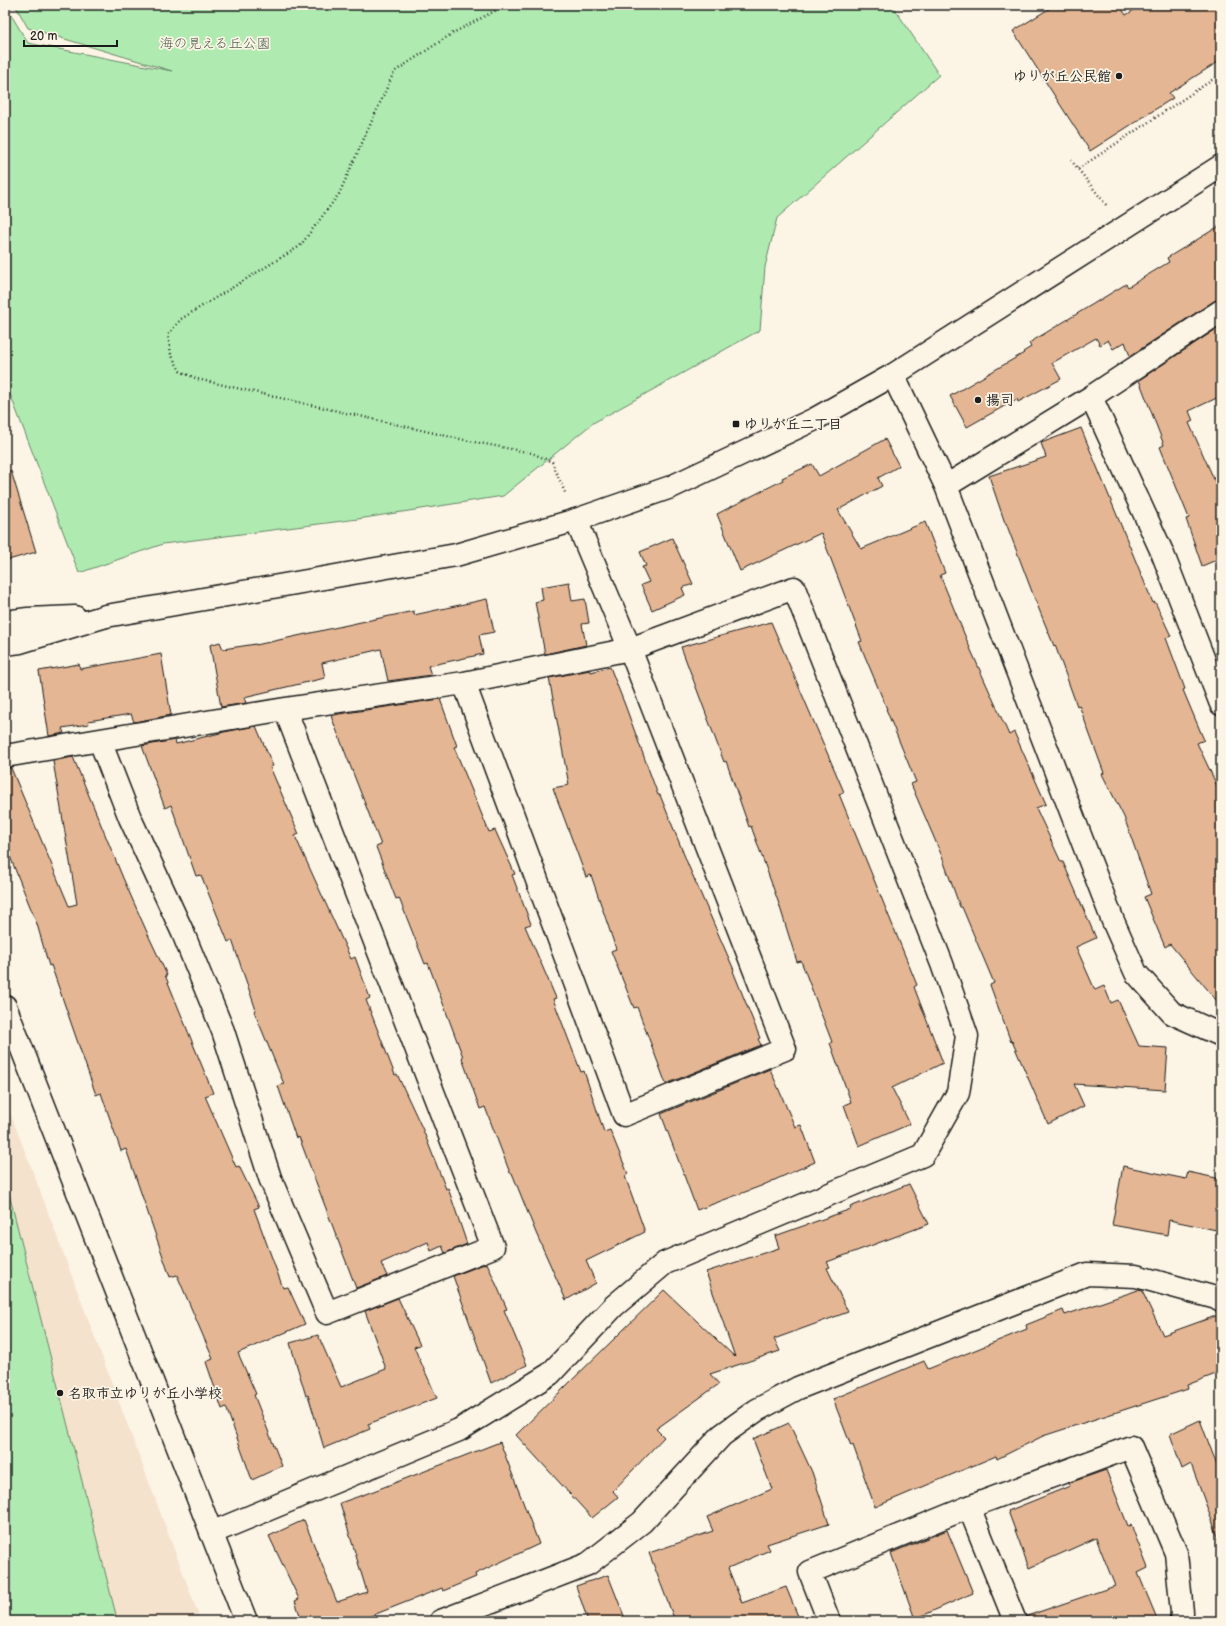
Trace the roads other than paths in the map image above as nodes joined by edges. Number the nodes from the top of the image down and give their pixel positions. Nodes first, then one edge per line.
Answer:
1 (1221, 166) edge
2 (1221, 311) edge
3 (893, 375) junction
4 (1091, 397) junction
5 (946, 486) junction
6 (576, 520) junction
7 (106, 616) junction
8 (5, 622) edge
9 (5, 644) edge
10 (630, 648) junction
11 (464, 683) junction
12 (1221, 704) edge
13 (285, 709) junction
14 (100, 741) junction
15 (5, 756) edge
16 (5, 1006) edge
17 (1221, 1035) edge
18 (1221, 1301) edge
19 (969, 1507) junction
20 (211, 1533) junction
21 (449, 1620) edge
22 (246, 1621) edge
23 (829, 1621) edge
24 (1015, 1621) edge
25 (1181, 1621) edge

1 - 3 street
2 - 4 street
3 - 5 street
3 - 6 street
4 - 5 street
4 - 12 street
5 - 17 street
6 - 7 street
6 - 10 street
7 - 8 street
7 - 9 street
10 - 11 street
10 - 11 street
10 - 20 street
11 - 13 street
13 - 14 street
13 - 14 street
14 - 15 street
16 - 20 street
18 - 21 street
19 - 23 street
19 - 24 street
19 - 25 street
20 - 22 street

